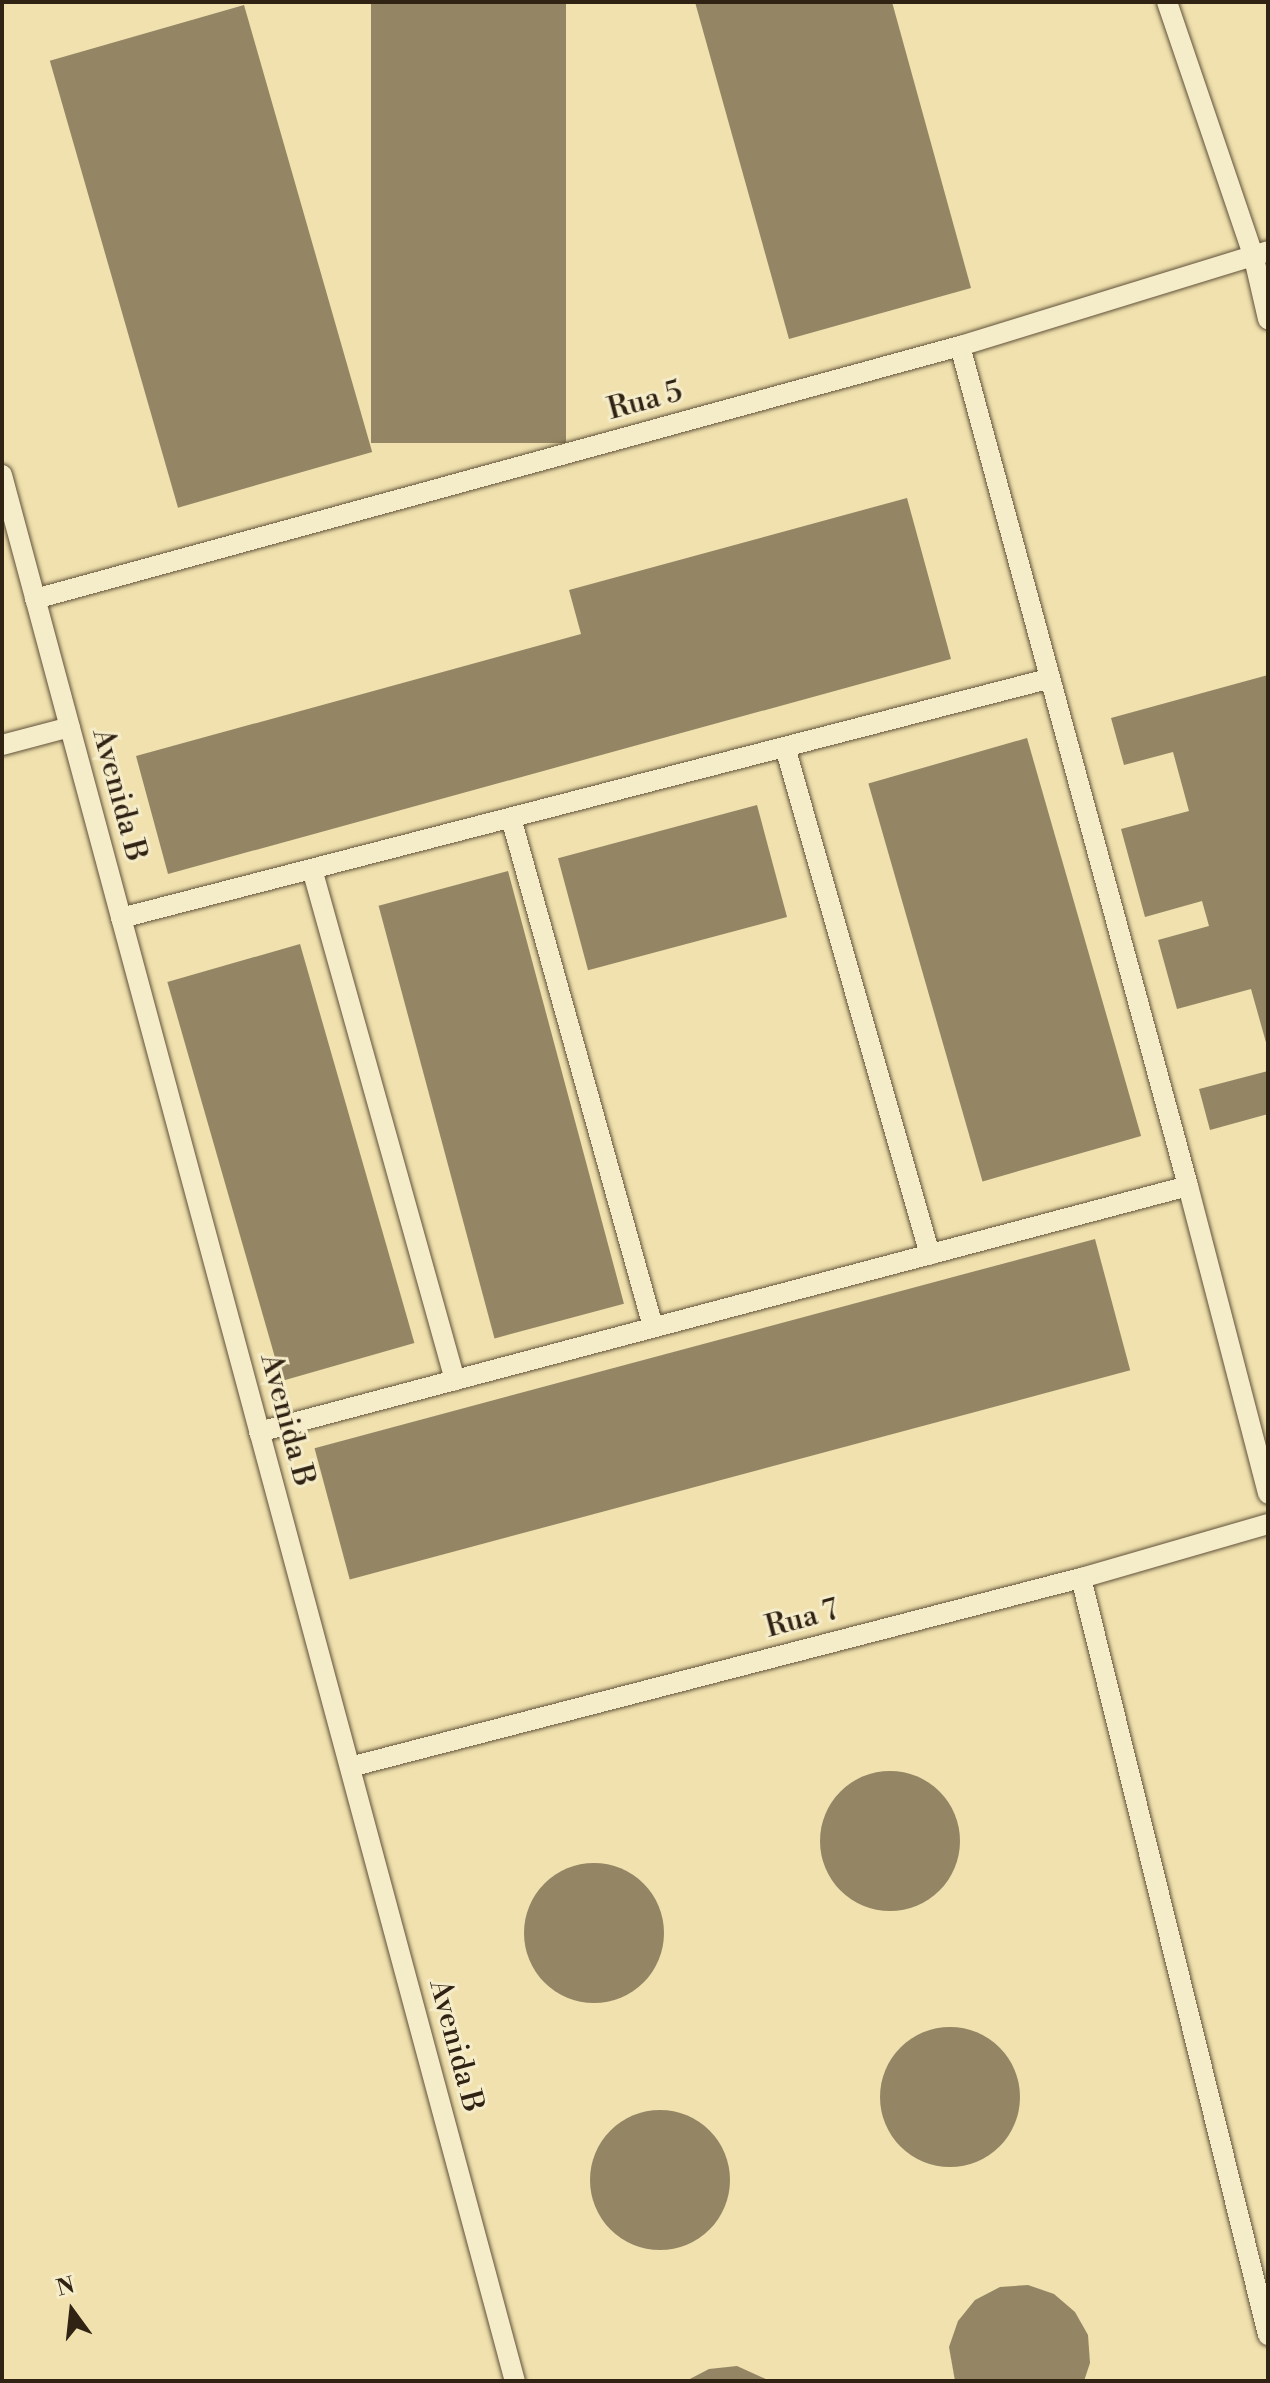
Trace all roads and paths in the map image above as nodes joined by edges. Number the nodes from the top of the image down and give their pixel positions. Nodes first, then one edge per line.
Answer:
1 (1167, 2) edge
2 (1260, 252) edge
3 (1268, 319) edge
4 (960, 346) junction
5 (2, 475) edge
6 (35, 599) junction
7 (1048, 679) junction
8 (70, 727) junction
9 (2, 745) edge
10 (785, 747) junction
11 (511, 818) junction
12 (312, 869) junction
13 (121, 918) junction
14 (1188, 1186) junction
15 (930, 1255) junction
16 (653, 1327) junction
17 (455, 1380) junction
18 (259, 1432) junction
19 (1268, 1494) edge
20 (1268, 1524) edge
21 (1081, 1578) junction
22 (350, 1767) junction
23 (1268, 2334) edge
24 (515, 2381) edge

1 - 2 lane
2 - 3 lane
2 - 4 lane, Rua 5
4 - 6 lane, Rua 5
4 - 7 lane
5 - 6 lane, Avenida B
6 - 8 lane, Avenida B
7 - 10 lane
7 - 14 lane
8 - 9 lane
8 - 13 lane, Avenida B
10 - 11 lane
10 - 15 lane
11 - 12 lane
11 - 16 lane
12 - 13 lane
12 - 17 lane
13 - 18 lane, Avenida B
14 - 15 lane
14 - 19 lane
15 - 16 lane
16 - 17 lane
17 - 18 lane
18 - 22 lane, Avenida B
20 - 21 lane, Rua 7
21 - 22 lane, Rua 7
21 - 23 lane
22 - 24 lane, Avenida B

